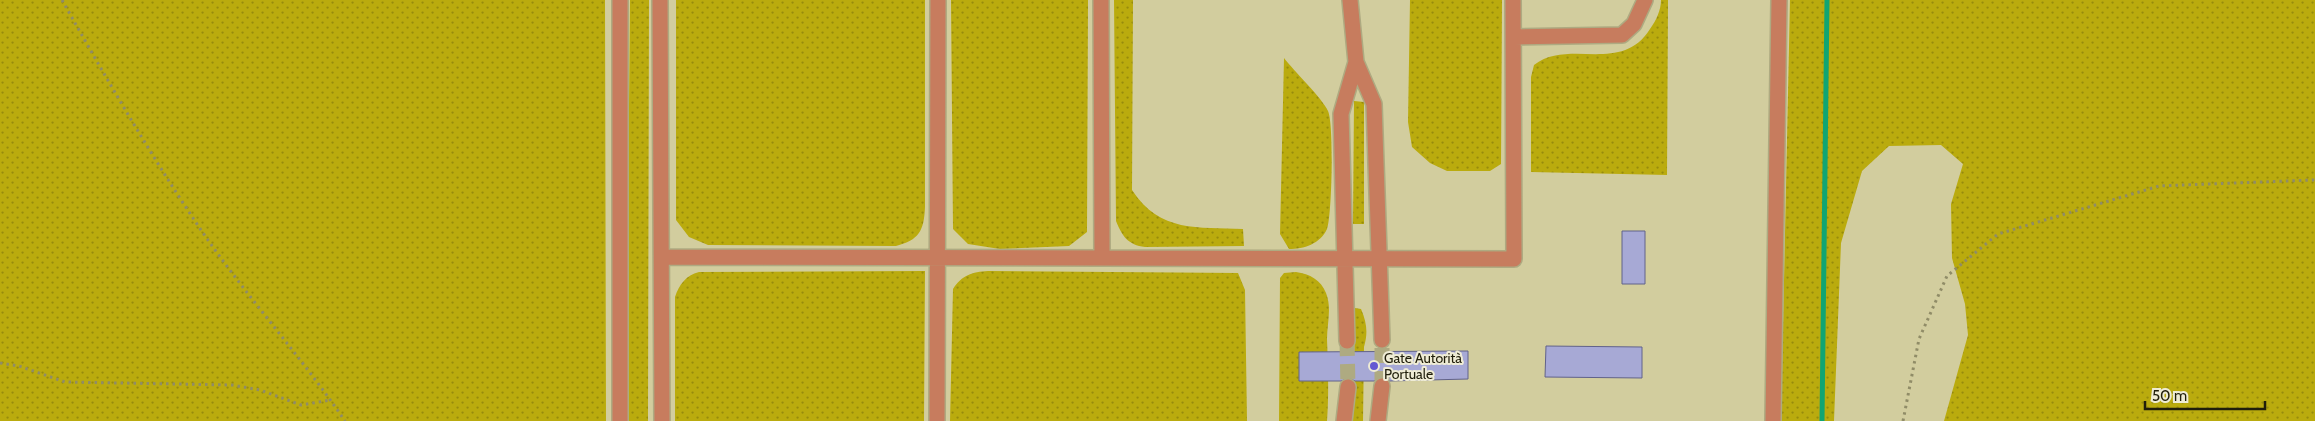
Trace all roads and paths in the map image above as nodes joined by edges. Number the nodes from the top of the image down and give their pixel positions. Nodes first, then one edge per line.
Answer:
1 (62, 0) edge
2 (620, 0) edge
3 (660, 0) edge
4 (938, 0) edge
5 (1101, 0) edge
6 (1350, 0) edge
7 (1514, 0) edge
8 (1645, 0) edge
9 (1779, 0) edge
10 (1514, 37) junction
11 (1356, 62) junction
12 (2315, 180) edge
13 (662, 257) junction
14 (936, 258) junction
15 (1102, 258) junction
16 (1346, 258) junction
17 (1379, 259) junction
18 (1382, 340) tunnel mouth
19 (1347, 341) tunnel mouth
20 (0, 363) edge
21 (1382, 386) tunnel mouth
22 (1348, 387) tunnel mouth
23 (331, 400) junction
24 (344, 421) edge
25 (620, 421) edge
26 (662, 421) edge
27 (937, 421) edge
28 (1344, 421) edge
29 (1378, 421) edge
30 (1773, 421) edge
31 (1902, 421) edge

1 - 23 path
2 - 25 street
3 - 13 street
4 - 14 street
5 - 15 street
6 - 11 street
7 - 10 street
8 - 10 street
9 - 30 street
10 - 17 street
11 - 16 street
11 - 17 street
12 - 31 path
13 - 14 street
13 - 26 street
14 - 15 street
14 - 27 street
15 - 16 street
16 - 17 street
16 - 19 street
17 - 18 street
20 - 23 path
21 - 29 street
22 - 28 street
23 - 24 path

